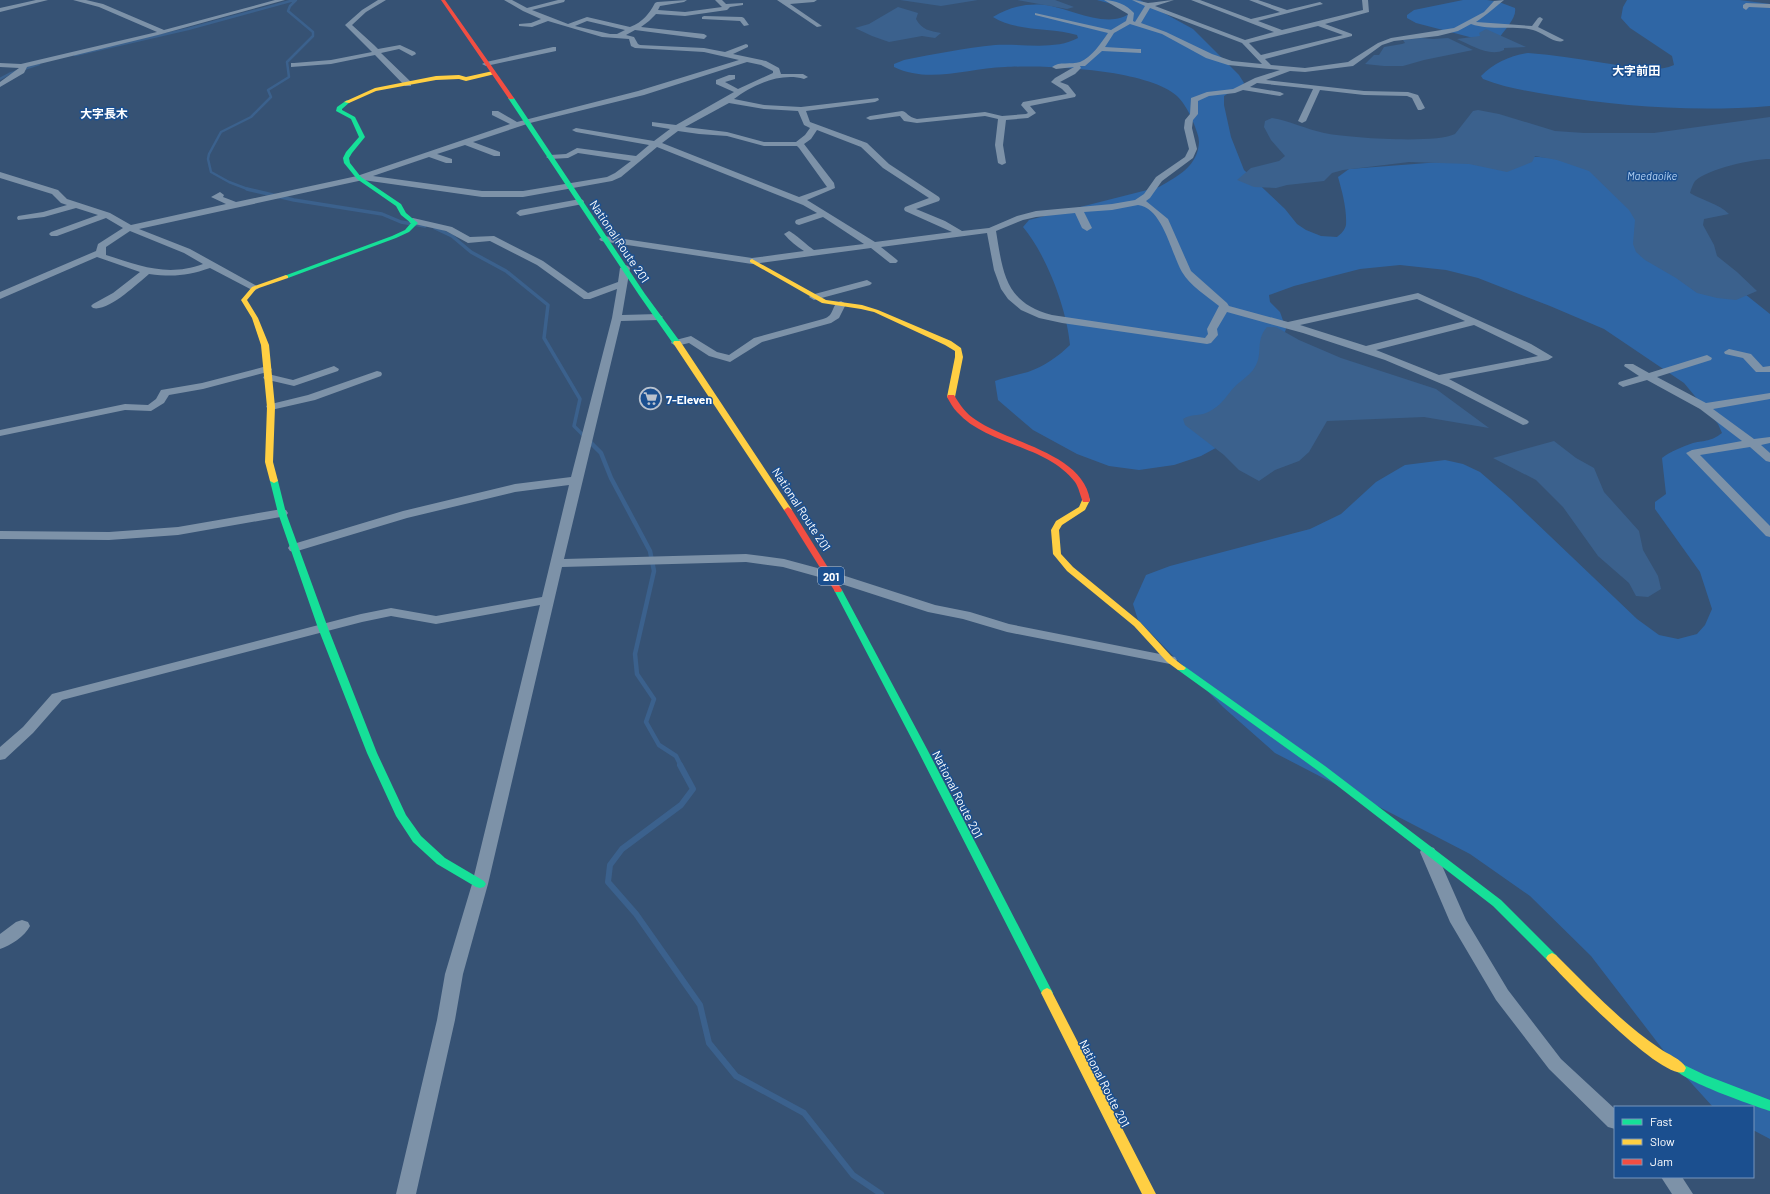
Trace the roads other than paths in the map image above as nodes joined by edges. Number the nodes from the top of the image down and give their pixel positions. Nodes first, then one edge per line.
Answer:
1 (45, 0) edge
2 (76, 0) edge
3 (282, 0) edge
4 (383, 0) edge
5 (443, 0) edge
6 (507, 0) edge
7 (562, 0) edge
8 (684, 0) edge
9 (718, 0) edge
10 (814, 0) edge
11 (1108, 0) edge
12 (1135, 0) edge
13 (1171, 0) edge
14 (1194, 0) edge
15 (1252, 0) edge
16 (1307, 0) edge
17 (1365, 0) edge
18 (1501, 0) edge
19 (782, 1) edge
20 (1320, 2) edge
21 (741, 4) edge
22 (1149, 5) junction
23 (1738, 5) dead end
24 (725, 6) junction
25 (1770, 6) edge
26 (0, 10) edge
27 (525, 10) junction
28 (656, 12) junction
29 (1286, 12) junction
30 (685, 14) junction
31 (1037, 14) dead end
32 (547, 19) junction
33 (1540, 19) dead end
34 (1251, 21) junction
35 (646, 22) junction
36 (1129, 22) junction
37 (1470, 22) junction
38 (1317, 23) junction
39 (1137, 24) junction
40 (521, 25) dead end
41 (672, 25) dead end
42 (568, 26) junction
43 (746, 26) dead end
44 (819, 26) dead end
45 (1534, 28) junction
46 (632, 29) junction
47 (163, 32) junction
48 (1112, 32) junction
49 (1280, 32) junction
50 (618, 36) junction
51 (704, 36) dead end
52 (1560, 40) dead end
53 (1244, 42) junction
54 (746, 46) dead end
55 (553, 49) dead end
56 (1100, 49) junction
57 (1138, 51) dead end
58 (376, 52) junction
59 (412, 54) dead end
60 (727, 54) junction
61 (1259, 58) junction
62 (748, 59) junction
63 (486, 64) junction
64 (1082, 64) junction
65 (0, 65) edge
66 (294, 66) dead end
67 (1269, 67) junction
68 (22, 68) junction
69 (1056, 68) dead end
70 (1288, 70) junction
71 (493, 73) junction
72 (774, 76) junction
73 (712, 77) dead end
74 (732, 77) dead end
75 (804, 77) dead end
76 (721, 80) junction
77 (1256, 81) junction
78 (408, 84) junction
79 (0, 85) edge
80 (1244, 88) junction
81 (1317, 89) junction
82 (1280, 94) dead end
83 (732, 95) junction
84 (875, 100) dead end
85 (833, 106) junction
86 (1421, 108) dead end
87 (801, 109) junction
88 (495, 113) dead end
89 (1002, 118) junction
90 (527, 121) junction
91 (1302, 121) dead end
92 (517, 124) junction
93 (655, 124) dead end
94 (815, 127) junction
95 (677, 128) junction
96 (576, 130) dead end
97 (466, 142) junction
98 (656, 144) junction
99 (798, 144) junction
100 (429, 154) junction
101 (497, 154) dead end
102 (550, 157) junction
103 (638, 159) junction
104 (449, 161) dead end
105 (1002, 163) dead end
106 (0, 175) edge
107 (360, 177) junction
108 (569, 185) junction
109 (523, 194) junction
110 (220, 195) dead end
111 (799, 200) junction
112 (580, 202) junction
113 (1138, 202) junction
114 (75, 205) junction
115 (236, 205) junction
116 (1078, 210) junction
117 (532, 211) junction
118 (520, 213) dead end
119 (824, 214) junction
120 (107, 215) junction
121 (21, 218) dead end
122 (542, 218) dead end
123 (799, 222) dead end
124 (413, 223) junction
125 (130, 228) junction
126 (1087, 228) dead end
127 (991, 230) junction
128 (54, 234) dead end
129 (789, 234) dead end
130 (960, 234) junction
131 (604, 239) junction
132 (873, 245) junction
133 (101, 252) junction
134 (812, 253) junction
135 (752, 261) junction
136 (893, 261) dead end
137 (211, 264) junction
138 (625, 268) junction
139 (147, 271) junction
140 (623, 283) junction
141 (867, 283) dead end
142 (254, 288) junction
143 (0, 296) edge
144 (814, 297) junction
145 (841, 304) junction
146 (96, 306) dead end
147 (1224, 308) junction
148 (658, 317) junction
149 (617, 318) junction
150 (1474, 322) junction
151 (1287, 325) junction
152 (676, 343) junction
153 (1364, 350) junction
154 (1729, 352) dead end
155 (1707, 358) dead end
156 (1629, 366) dead end
157 (1770, 368) edge
158 (334, 369) dead end
159 (268, 373) junction
160 (377, 374) dead end
161 (1647, 376) junction
162 (1438, 378) junction
163 (1623, 384) dead end
164 (1770, 396) edge
165 (271, 407) junction
166 (1704, 407) junction
167 (1523, 422) dead end
168 (0, 433) edge
169 (1770, 440) edge
170 (1752, 443) junction
171 (1770, 459) edge
172 (577, 480) junction
173 (282, 513) junction
174 (1770, 533) edge
175 (0, 535) edge
176 (294, 548) junction
177 (557, 563) junction
178 (831, 576) junction
179 (548, 600) junction
180 (323, 628) junction
181 (1170, 660) junction
182 (0, 755) edge
183 (1428, 852) junction
184 (480, 884) junction
185 (22, 926) dead end
186 (0, 943) edge
187 (1770, 1106) edge
188 (1614, 1120) edge
189 (1672, 1178) edge
190 (406, 1194) edge
191 (1148, 1194) edge
192 (1683, 1194) edge

1 - 26 street
2 - 47 street
3 - 47 street
4 - 58 street
5 - 63 main road, National Route 201 / 201
6 - 27 street
7 - 27 street
8 - 28 street
9 - 24 street
10 - 19 street
11 - 36 street
12 - 22 street
13 - 22 street
14 - 34 street
15 - 29 street
16 - 20 street
17 - 38 street
18 - 37 street
19 - 44 street
20 - 29 street
21 - 24 street
22 - 39 street
22 - 53 street
23 - 25 street
24 - 30 street
27 - 32 street
28 - 30 street
28 - 35 street
29 - 34 street
30 - 43 street
31 - 48 street
32 - 40 street
32 - 42 street
33 - 45 street
34 - 49 street
35 - 41 street
35 - 46 street
36 - 39 street
36 - 48 street
37 - 45 street
37 - 70 street
38 - 49 street
38 - 61 street
39 - 67 street
42 - 46 street
42 - 50 street
45 - 52 street
46 - 50 street
46 - 51 street
47 - 68 street
48 - 56 street
49 - 53 street
50 - 60 street
53 - 61 street
54 - 60 street
55 - 63 street
56 - 57 street
56 - 64 street
58 - 59 street
58 - 66 street
58 - 78 street
60 - 62 street
61 - 67 street
62 - 72 street
62 - 90 street
63 - 71 main road, National Route 201 / 201
64 - 69 street
64 - 89 street
65 - 68 street
67 - 70 street
68 - 79 street
70 - 77 street
71 - 78 main road
71 - 90 main road, National Route 201 / 201
72 - 75 street
72 - 83 street
73 - 76 street
74 - 76 street
76 - 83 street
77 - 80 street
77 - 81 street
78 - 107 main road
80 - 82 street
80 - 113 street
81 - 86 street
81 - 91 street
83 - 87 street
83 - 95 street
84 - 85 street
85 - 87 street
85 - 89 street
87 - 94 street
88 - 92 street
89 - 105 street
90 - 92 street
90 - 102 main road, National Route 201 / 201
92 - 97 street
93 - 95 street
94 - 99 street
94 - 130 street
95 - 98 street
95 - 99 street
96 - 98 street
97 - 100 street
97 - 101 street
98 - 103 street
98 - 111 street
99 - 111 street
100 - 104 street
100 - 107 street
102 - 103 street
102 - 108 main road, National Route 201 / 201
103 - 108 street
106 - 114 street
107 - 109 street
107 - 115 street
107 - 124 main road
108 - 109 street
108 - 112 main road, National Route 201 / 201
109 - 117 street
110 - 115 street
111 - 119 street
112 - 117 street
112 - 131 main road, National Route 201 / 201
113 - 116 street
113 - 147 street
114 - 120 street
114 - 121 street
115 - 125 street
116 - 126 street
116 - 127 street
117 - 118 street
117 - 122 street
119 - 123 street
119 - 132 street
120 - 125 street
120 - 128 street
124 - 140 street
124 - 142 main road
125 - 133 street
125 - 137 street
127 - 130 street
127 - 147 street
129 - 134 street
130 - 132 street
131 - 135 street
131 - 138 main road, National Route 201 / 201
132 - 134 street
132 - 136 street
133 - 139 street
133 - 143 street
134 - 135 street
135 - 144 main road
137 - 139 street
137 - 142 street
138 - 140 street
138 - 148 main road, National Route 201 / 201
139 - 146 street
140 - 149 street
141 - 144 street
142 - 159 main road
144 - 145 main road
145 - 152 street
145 - 181 main road
147 - 151 street
148 - 149 street
148 - 152 main road, National Route 201 / 201
149 - 172 street
150 - 151 street
150 - 153 street
150 - 162 street
151 - 153 street
152 - 178 main road, National Route 201 / 201
153 - 162 street
154 - 157 street
155 - 161 street
156 - 161 street
158 - 159 street
159 - 165 main road
159 - 168 street
160 - 165 street
161 - 163 street
161 - 166 street
162 - 167 street
164 - 166 street
165 - 173 main road
166 - 170 street
169 - 170 street
170 - 171 street
170 - 174 street
172 - 176 street
172 - 177 street
173 - 175 street
173 - 176 main road
176 - 180 main road
177 - 178 street
177 - 179 street
178 - 181 street
178 - 191 main road, National Route 201 / 201
179 - 180 street
179 - 184 street
180 - 182 street
180 - 184 main road
181 - 183 main road
183 - 187 main road
183 - 188 street
184 - 190 street
185 - 186 street
189 - 192 street

